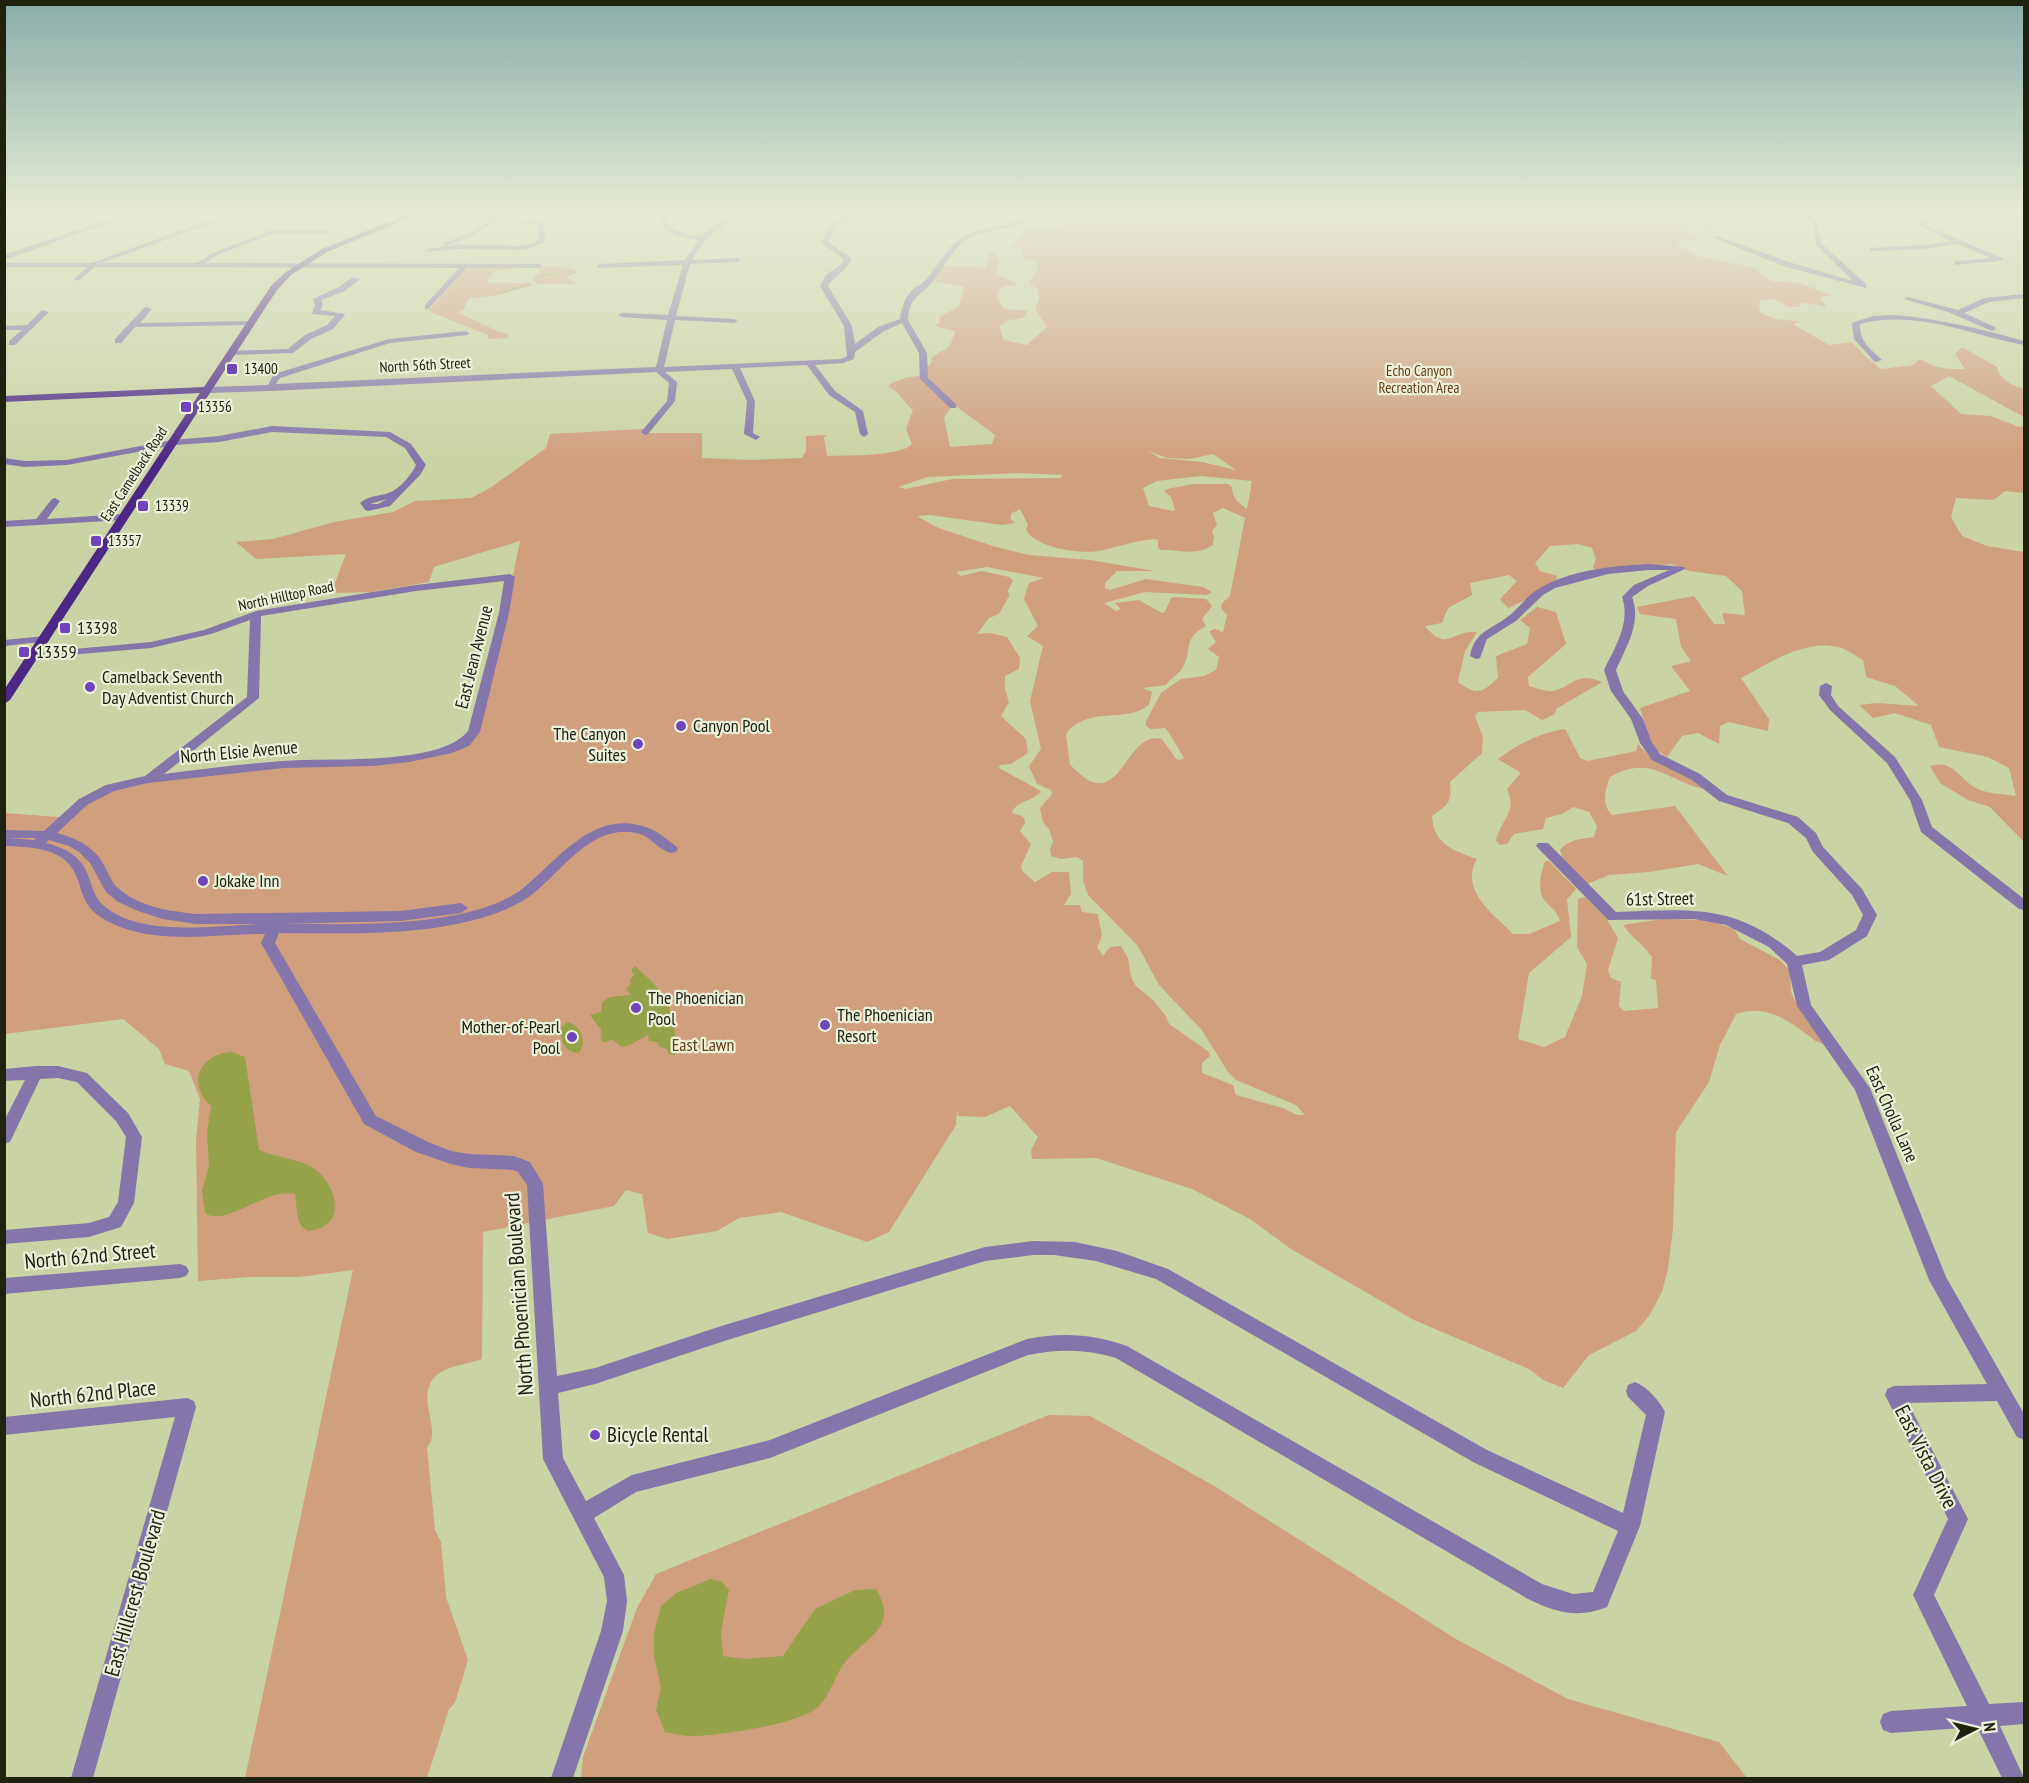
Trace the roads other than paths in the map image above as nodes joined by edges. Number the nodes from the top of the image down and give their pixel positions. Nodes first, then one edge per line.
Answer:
1 (270, 293) edge
2 (331, 293) edge
3 (440, 293) edge
4 (676, 293) edge
5 (829, 293) edge
6 (914, 293) edge
7 (2025, 296) edge
8 (1908, 299) dead end
9 (428, 307) dead end
10 (148, 309) dead end
11 (45, 312) dead end
12 (1958, 313) junction
13 (622, 315) dead end
14 (671, 317) junction
15 (904, 320) junction
16 (734, 321) dead end
17 (250, 323) junction
18 (135, 325) junction
19 (27, 327) junction
20 (4, 328) edge
21 (465, 333) dead end
22 (118, 341) dead end
23 (2022, 342) edge
24 (12, 343) dead end
25 (851, 351) junction
26 (231, 353) junction
27 (1878, 360) dead end
28 (810, 363) junction
29 (735, 366) junction
30 (660, 369) junction
31 (270, 388) junction
32 (207, 390) junction
33 (4, 399) edge
34 (953, 406) dead end
35 (645, 432) dead end
36 (864, 434) dead end
37 (756, 437) dead end
38 (172, 444) junction
39 (4, 461) edge
40 (395, 494) dead end
41 (55, 501) dead end
42 (124, 517) junction
43 (39, 522) junction
44 (4, 524) edge
45 (510, 577) joint
46 (256, 614) junction
47 (45, 639) junction
48 (4, 643) edge
49 (34, 655) junction
50 (1476, 656) dead end
51 (1826, 687) dead end
52 (4, 700) edge
53 (465, 743) joint
54 (148, 779) junction
55 (4, 834) edge
56 (41, 840) junction
57 (4, 842) edge
58 (1543, 846) dead end
59 (2025, 906) edge
60 (274, 924) junction
61 (1794, 962) junction
62 (36, 1072) junction
63 (4, 1075) edge
64 (4, 1138) edge
65 (4, 1237) edge
66 (180, 1271) dead end
67 (4, 1286) edge
68 (549, 1386) junction
69 (1635, 1391) dead end
70 (2002, 1392) junction
71 (187, 1407) joint
72 (4, 1426) edge
73 (2025, 1431) edge
74 (582, 1514) junction
75 (1630, 1526) junction
76 (2025, 1713) edge
77 (1983, 1716) junction
78 (1891, 1722) dead end
79 (82, 1779) edge
80 (562, 1779) edge
81 (2013, 1779) edge

1 - 17 main road, East Camelback Road
2 - 26 street
3 - 9 street
4 - 14 street
5 - 25 street
6 - 15 street
7 - 12 street
8 - 12 street
10 - 18 street
11 - 19 street
12 - 23 street
13 - 14 street
14 - 16 street
14 - 30 street
15 - 25 street
15 - 34 street
17 - 18 street
17 - 26 main road, East Camelback Road
18 - 22 street
19 - 20 street
19 - 24 street
21 - 31 street
23 - 27 street
25 - 28 street, North 56th Street
26 - 32 main road, East Camelback Road
28 - 29 street, North 56th Street
28 - 36 street
29 - 30 street, North 56th Street
29 - 37 street
30 - 31 street, North 56th Street
30 - 35 street
31 - 32 street, North 56th Street
32 - 33 main road, North 56th Street
32 - 38 main road, East Camelback Road
38 - 39 street
38 - 40 street
38 - 42 main road, East Camelback Road
41 - 43 street
42 - 43 street
42 - 47 main road, East Camelback Road
43 - 44 street
45 - 46 street, North Hilltop Road
45 - 53 street, East Jean Avenue
46 - 49 street, North Hilltop Road
46 - 54 street
47 - 48 street
47 - 49 main road, East Camelback Road
49 - 52 main road, East Camelback Road
50 - 61 street
51 - 59 street
53 - 54 street, North Elsie Avenue
54 - 56 street, North Elsie Avenue
55 - 56 street
56 - 57 street
56 - 60 street
56 - 60 street
58 - 61 street, 61st Street
60 - 60 street
60 - 68 street, North Phoenician Boulevard
61 - 70 street, East Cholla Lane
62 - 63 street
62 - 64 street
62 - 65 street
66 - 67 street, North 62nd Street
68 - 74 street, North Phoenician Boulevard
68 - 75 street
69 - 75 street
70 - 73 street, East Cholla Lane
70 - 77 street, East Vista Drive
71 - 72 street, North 62nd Place
71 - 79 street, East Hillcrest Boulevard
74 - 75 street
74 - 80 street, North Phoenician Boulevard
76 - 77 street
77 - 78 street
77 - 81 street, East Vista Drive

